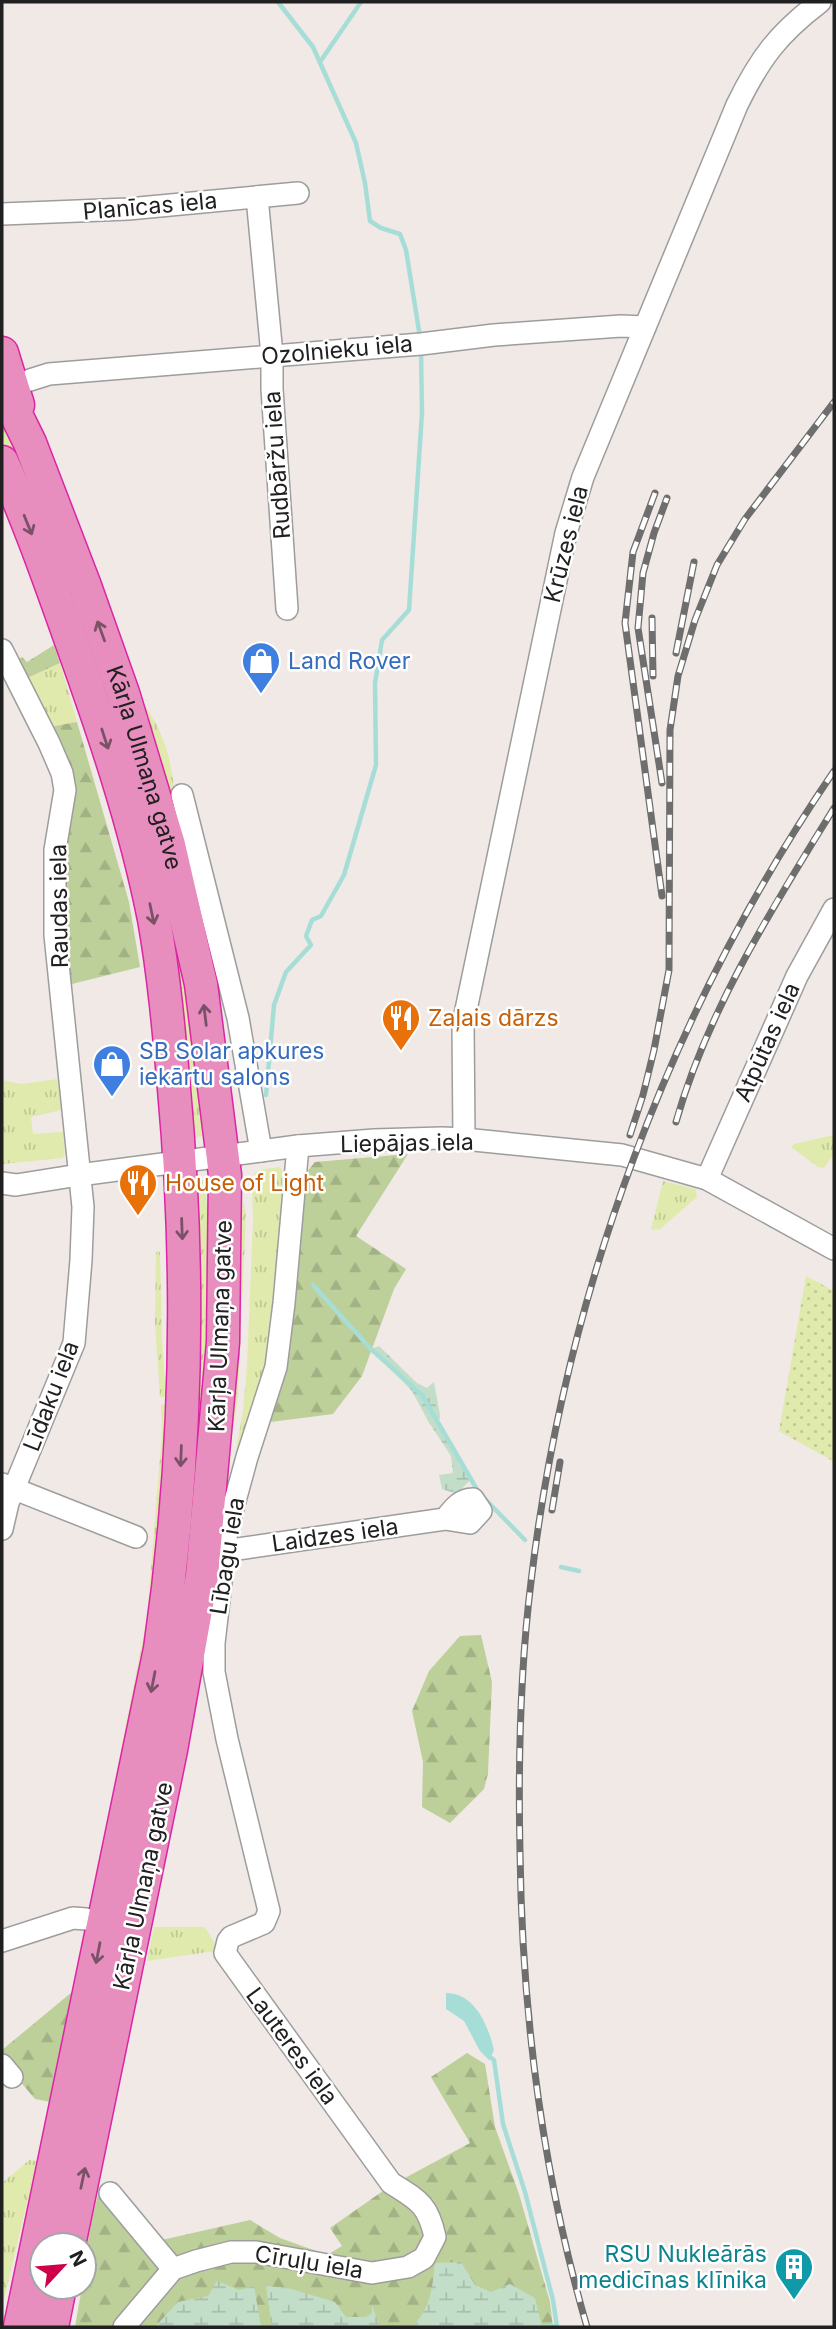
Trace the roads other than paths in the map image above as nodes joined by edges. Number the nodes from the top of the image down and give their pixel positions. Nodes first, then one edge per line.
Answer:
1 (820, 2) edge
2 (298, 193) dead end
3 (257, 197) junction
4 (2, 214) edge
5 (645, 327) junction
6 (2, 353) edge
7 (272, 355) junction
8 (16, 383) edge
9 (30, 443) junction
10 (2, 462) edge
11 (287, 608) dead end
12 (2, 650) edge
13 (182, 794) dead end
14 (834, 909) edge
15 (464, 1139) junction
16 (298, 1146) junction
17 (261, 1151) junction
18 (223, 1156) junction
19 (180, 1161) junction
20 (79, 1175) junction
21 (706, 1179) junction
22 (7, 1187) edge
23 (834, 1249) edge
24 (8, 1485) edge
25 (445, 1519) dead end
26 (2, 1529) edge
27 (136, 1537) dead end
28 (224, 1551) junction
29 (86, 1919) dead end
30 (264, 1923) joint
31 (2, 1941) edge
32 (391, 2183) joint
33 (110, 2193) dead end
34 (72, 2231) edge
35 (173, 2269) junction
36 (57, 2301) edge
37 (20, 2327) edge
38 (52, 2327) edge
39 (124, 2327) edge

1 - 5 street, Krūzes iela
2 - 3 street, Planīcas iela
3 - 4 street, Planīcas iela
3 - 7 street, Rudbāržu iela
5 - 7 street, Ozolnieku iela
5 - 15 street, Krūzes iela
6 - 9 highway
7 - 8 street, Ozolnieku iela
7 - 11 street, Rudbāržu iela
8 - 9 highway, Kārļa Ulmaņa gatve
18 -> 9 highway, Kārļa Ulmaņa gatve
10 -> 19 highway, Kārļa Ulmaņa gatve
12 - 20 street, Raudas iela
13 - 17 street
14 - 21 street, Atpūtas iela
15 - 16 street, Liepājas iela
15 - 21 street, Liepājas iela
16 - 17 street, Liepājas iela
16 - 28 street, Lībagu iela
17 - 18 street, Liepājas iela
18 - 19 street, Liepājas iela
34 -> 18 highway, Kārļa Ulmaņa gatve
19 - 20 street, Liepājas iela
19 -> 37 highway, Kārļa Ulmaņa gatve
20 - 22 street, Liepājas iela
20 - 24 street, Līdaku iela
21 - 23 street, Liepājas iela
24 - 26 street, Līdaku iela
24 - 27 street
25 - 28 street, Laidzes iela
28 - 30 street, Lībagu iela
29 - 31 street
30 - 32 street, Lauteres iela
32 - 35 street, Cīruļu iela
33 - 35 street
35 - 39 street
36 - 38 highway

